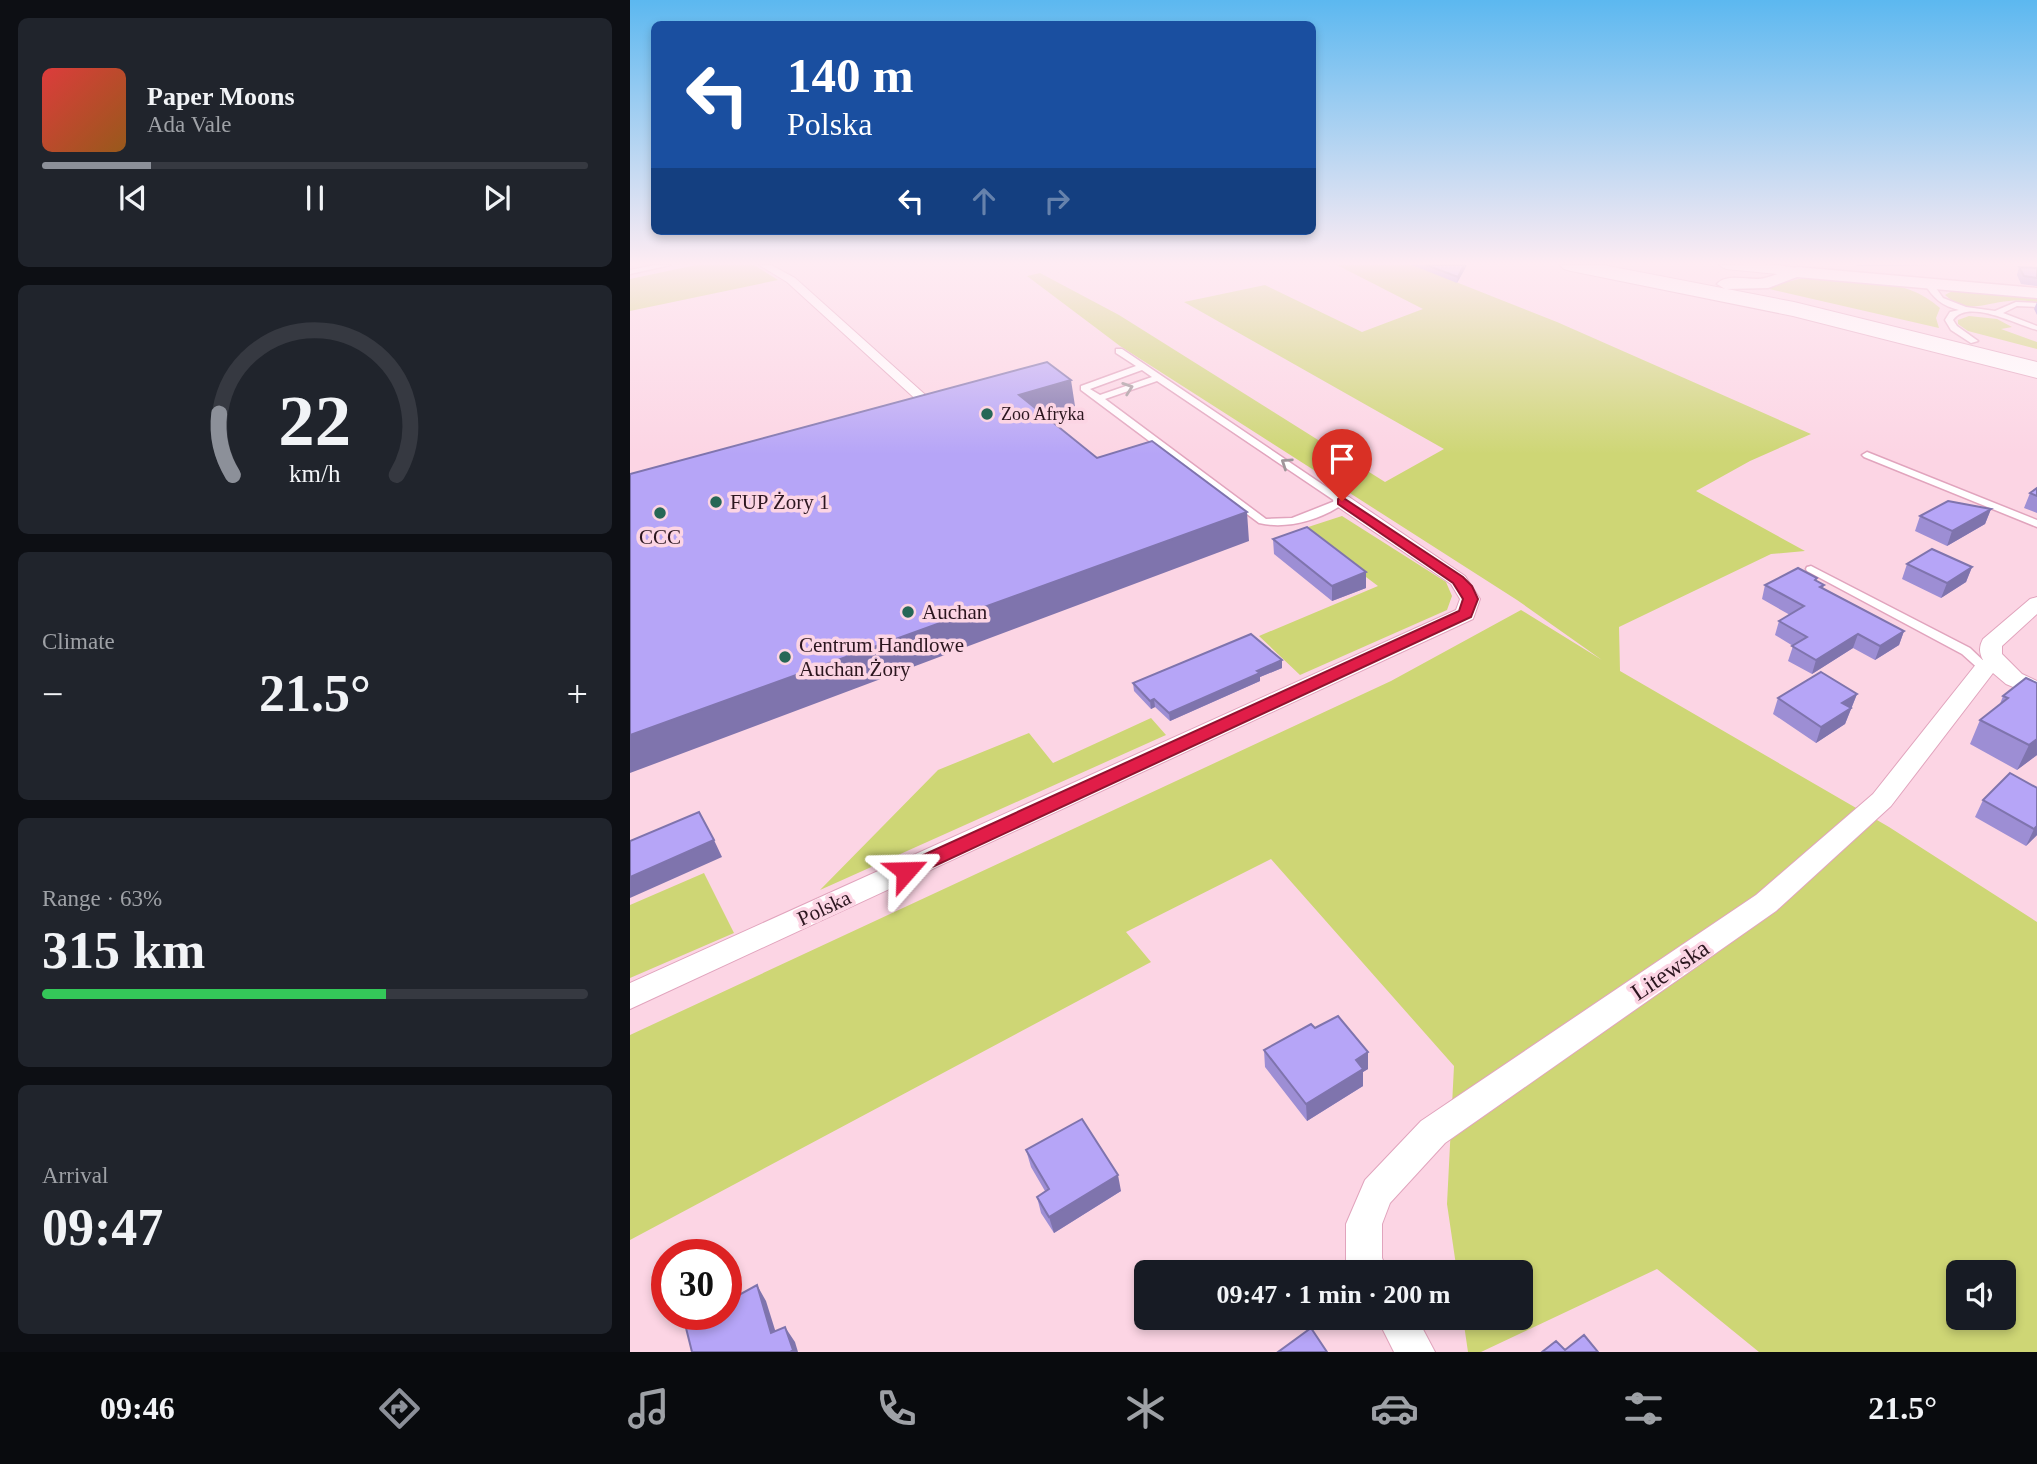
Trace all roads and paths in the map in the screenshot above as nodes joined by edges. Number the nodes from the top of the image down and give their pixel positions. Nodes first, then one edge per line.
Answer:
1 (844, 328) edge
2 (1878, 328) edge
3 (1920, 328) edge
4 (1954, 328) edge
5 (1974, 341) junction
6 (1119, 351) dead end
7 (2037, 358) edge
8 (1142, 367) junction
9 (2037, 370) edge
10 (1159, 377) junction
11 (1098, 399) junction
12 (936, 411) edge
13 (1867, 455) dead end
14 (1342, 501) junction
15 (2037, 524) edge
16 (1811, 569) dead end
17 (2037, 603) edge
18 (1991, 665) junction
19 (2037, 690) edge
20 (630, 997) edge
21 (1364, 1260) edge
22 (1403, 1330) edge
23 (1416, 1352) edge

1 - 12 street
2 - 9 main road
3 - 5 main road
4 - 5 lane
5 - 7 main road
6 - 8 lane
8 - 10 lane
8 - 11 lane
11 -> 10 lane
14 -> 10 lane
11 - 14 lane
13 - 15 lane
14 - 20 street, Polska
16 - 18 lane
17 - 18 street
18 - 19 street
18 - 21 street, Litewska
22 - 23 street

